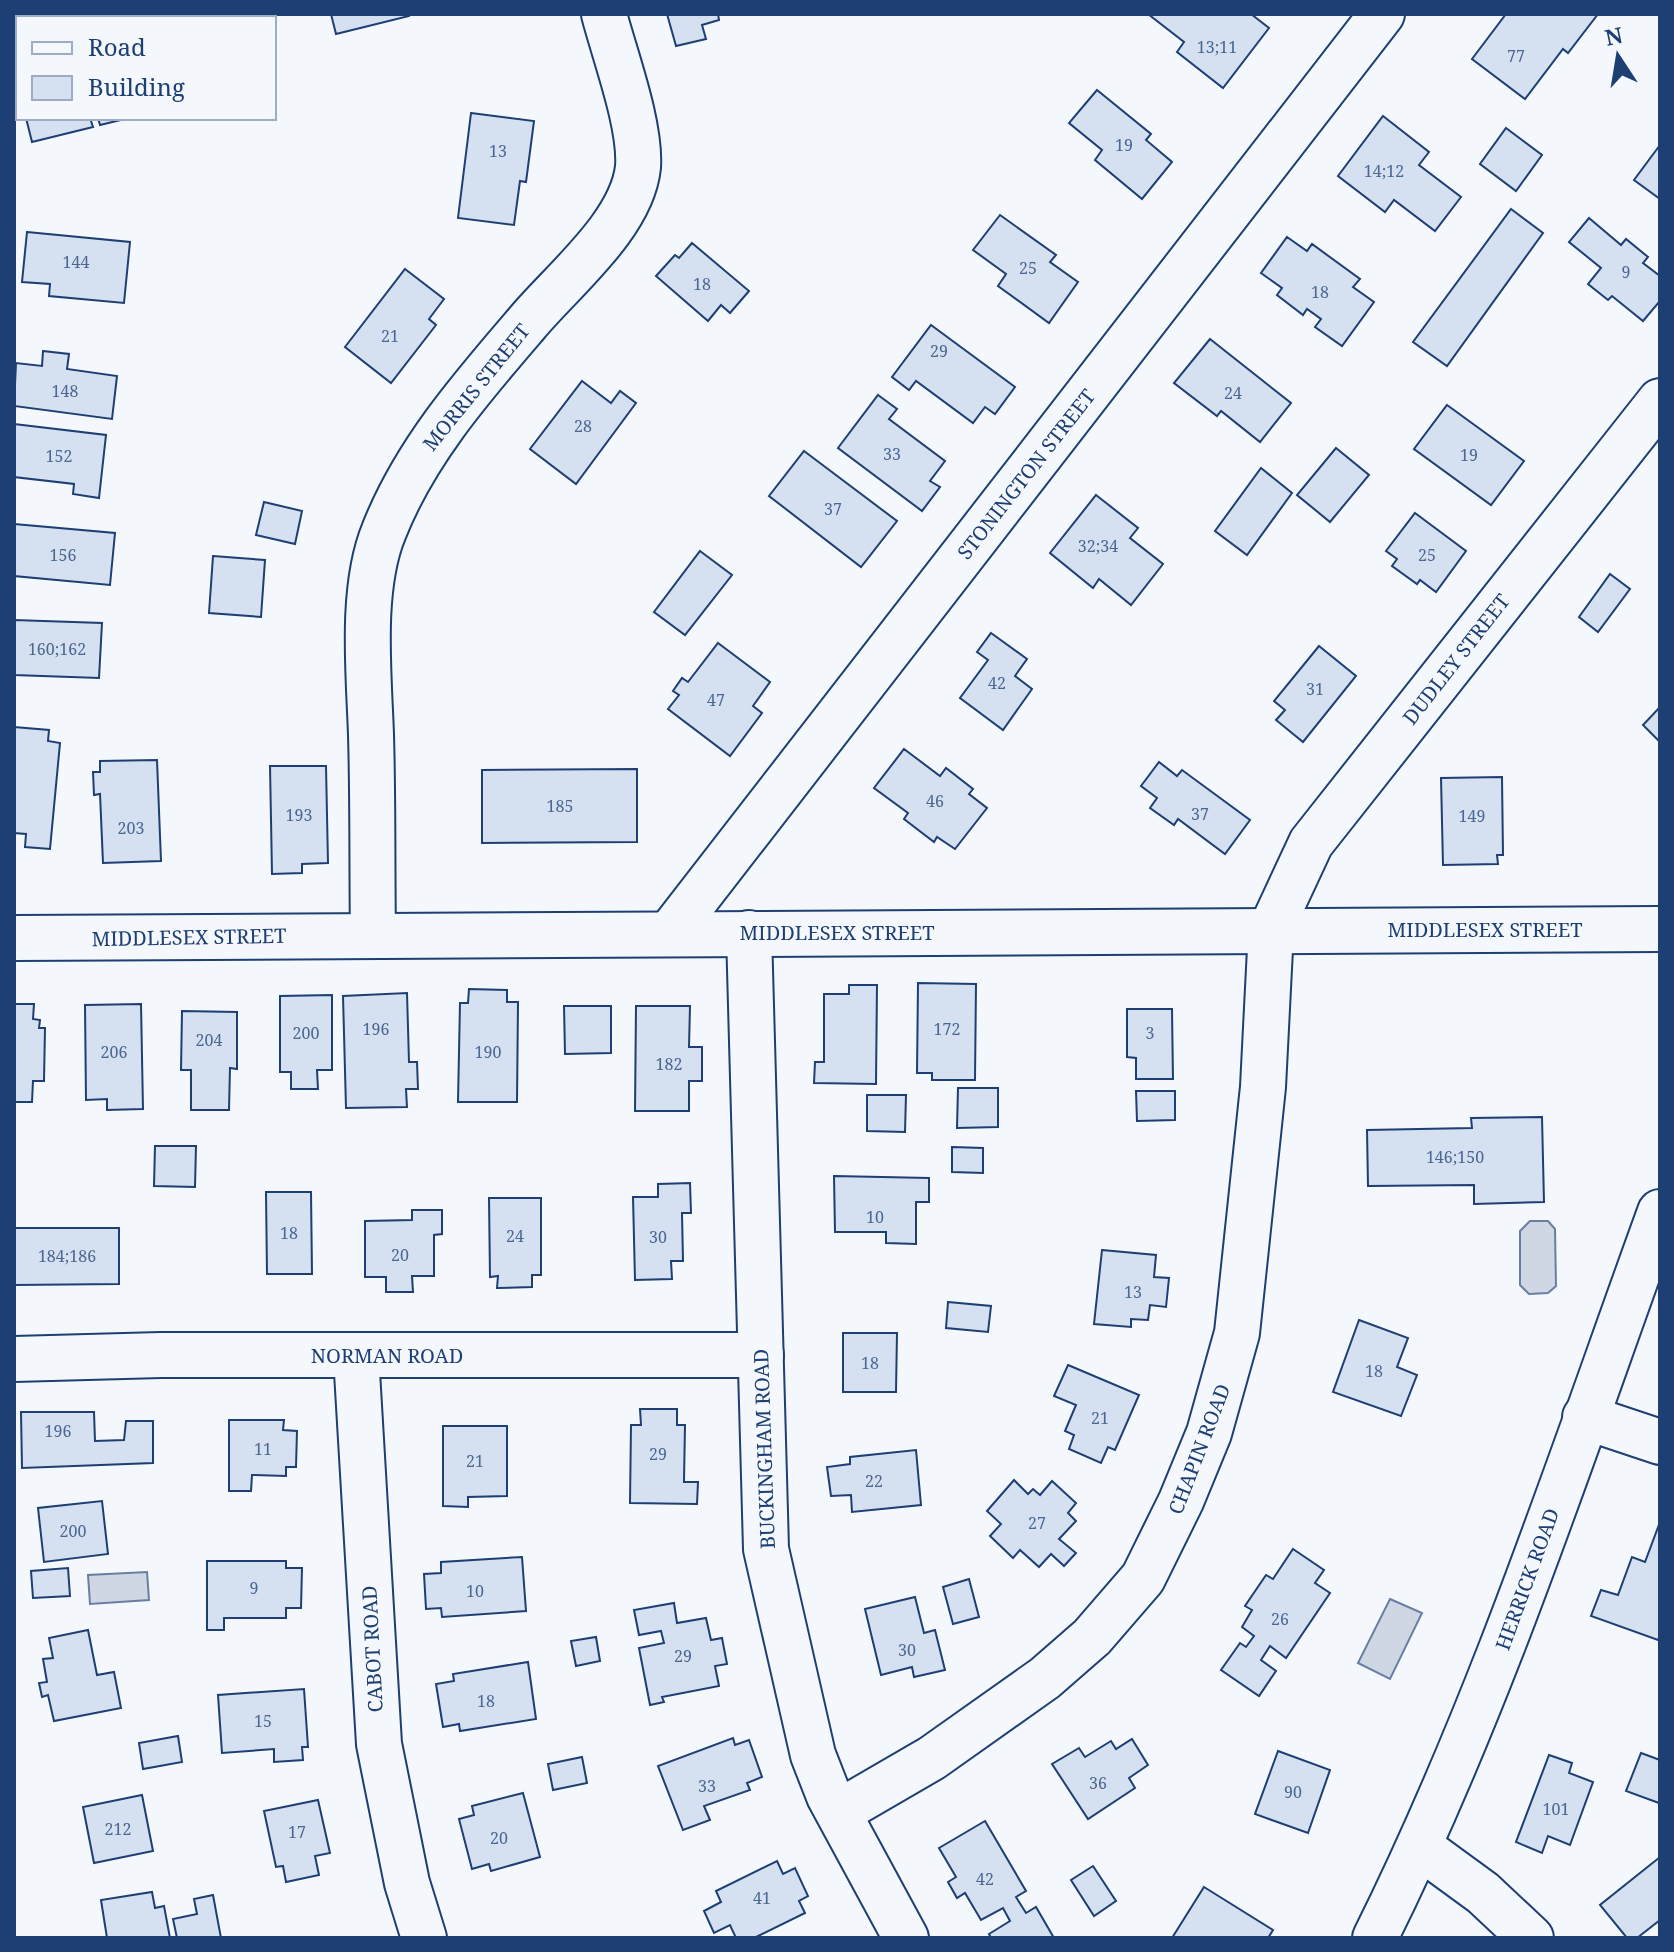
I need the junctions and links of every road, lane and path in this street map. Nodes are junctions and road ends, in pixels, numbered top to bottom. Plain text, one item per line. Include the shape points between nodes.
1 (604, 14) edge
2 (1382, 14) edge
3 (1660, 401) edge
4 (1271, 929) junction
5 (1660, 929) edge
6 (670, 933) junction
7 (749, 933) junction
8 (373, 935) junction
9 (14, 938) edge
10 (1660, 1212) edge
11 (356, 1355) junction
12 (761, 1355) junction
13 (14, 1359) edge
14 (1585, 1417) junction
15 (1660, 1442) edge
16 (839, 1812) junction
17 (1420, 1847) junction
18 (424, 1938) edge
19 (906, 1938) edge
20 (1375, 1938) edge
21 (1531, 1938) edge

1 - 8 street, MORRIS STREET via 632,125 638,166 631,198 597,246 529,320 421,455 383,533 371,587 368,678
2 - 6 street, STONINGTON STREET
3 - 4 street, DUDLEY STREET via 1311,843
4 - 5 street, MIDDLESEX STREET
4 - 7 street, MIDDLESEX STREET
4 - 16 street, CHAPIN ROAD via 1263,1087 1237,1333 1224,1388 1181,1501 1143,1578 1092,1637 1045,1678 932,1758
6 - 7 street, MIDDLESEX STREET
6 - 8 street, MIDDLESEX STREET
7 - 12 street, BUCKINGHAM ROAD
8 - 9 street, MIDDLESEX STREET
10 - 14 street, HERRICK ROAD
11 - 12 street, NORMAN ROAD
11 - 13 street, NORMAN ROAD
11 - 18 street, CABOT ROAD via 379,1744 407,1883
12 - 16 street, BUCKINGHAM ROAD via 766,1549 813,1755
14 - 15 street
14 - 17 street, HERRICK ROAD via 1484,1697
16 - 19 street, BUCKINGHAM ROAD
17 - 20 street, HERRICK ROAD
17 - 21 street via 1483,1893

